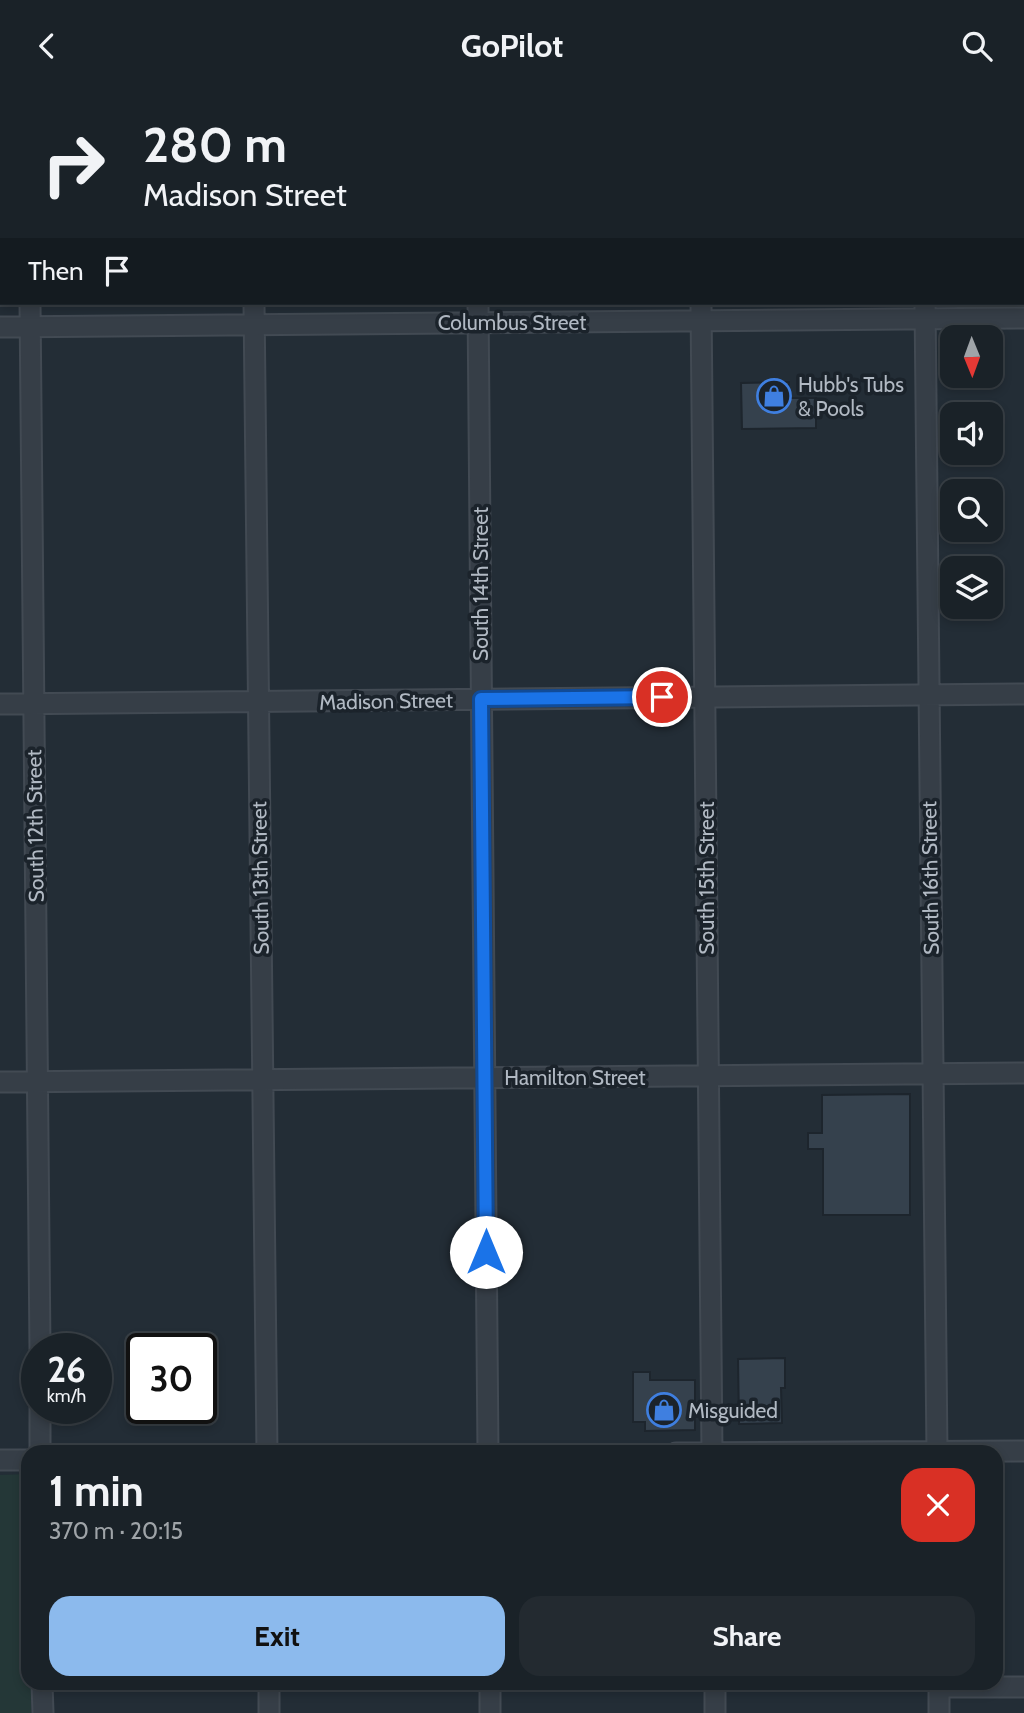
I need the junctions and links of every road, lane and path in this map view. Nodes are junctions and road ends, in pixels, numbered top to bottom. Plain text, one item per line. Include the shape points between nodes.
1 (30, 305) edge
2 (254, 305) edge
3 (925, 311) edge
4 (478, 312) edge
5 (701, 312) edge
6 (1024, 318) edge
7 (254, 324) junction
8 (0, 327) edge
9 (30, 327) junction
10 (928, 694) junction
11 (1024, 694) edge
12 (706, 697) junction
13 (481, 699) junction
14 (257, 702) junction
15 (33, 703) junction
16 (0, 704) edge
17 (1024, 1073) edge
18 (933, 1074) junction
19 (707, 1076) junction
20 (485, 1078) junction
21 (263, 1080) junction
22 (39, 1081) junction
23 (0, 1082) edge
24 (40, 1333) edge
25 (40, 1424) edge
26 (40, 1445) edge
27 (267, 1445) edge
28 (488, 1445) edge
29 (712, 1445) edge
30 (937, 1445) edge
31 (1003, 1451) edge
32 (1024, 1451) edge
33 (0, 1460) edge
34 (21, 1460) edge
35 (1003, 1687) edge
36 (1024, 1687) edge
37 (42, 1690) edge
38 (269, 1690) edge
39 (490, 1690) edge
40 (715, 1690) edge
41 (939, 1690) edge
42 (43, 1713) edge
43 (269, 1713) edge
44 (490, 1713) edge
45 (715, 1713) edge
46 (939, 1713) edge

1 - 9 street, South 12th Street
2 - 7 street, South 13th Street
3 - 5 street, Columbus Street
3 - 6 street, Columbus Street
3 - 10 street, South 16th Street
4 - 5 street, Columbus Street
4 - 7 street, Columbus Street
4 - 13 street, South 14th Street
5 - 12 street, South 15th Street
7 - 9 street, Columbus Street
7 - 14 street, South 13th Street
8 - 9 street, Columbus Street
9 - 15 street, South 12th Street
10 - 11 street, Madison Street
10 - 12 street, Madison Street
10 - 18 street, South 16th Street
12 - 13 street, Madison Street
12 - 19 street, South 15th Street
13 - 14 street, Madison Street
13 - 20 street, South 14th Street
14 - 15 street, Madison Street
14 - 21 street, South 13th Street
15 - 16 street, Madison Street
15 - 22 street, South 12th Street
17 - 18 street, Hamilton Street
18 - 19 street, Hamilton Street
18 - 30 street, South 16th Street
19 - 20 street, Hamilton Street
19 - 29 street, South 15th Street
20 - 21 street, Hamilton Street
20 - 28 street, South 14th Street
21 - 22 street, Hamilton Street
21 - 27 street, South 13th Street
22 - 23 street, Hamilton Street
22 - 24 street, South 12th Street
25 - 26 street
31 - 32 street
33 - 34 street
35 - 36 street
37 - 42 street
38 - 43 street
39 - 44 street
40 - 45 street
41 - 46 street

